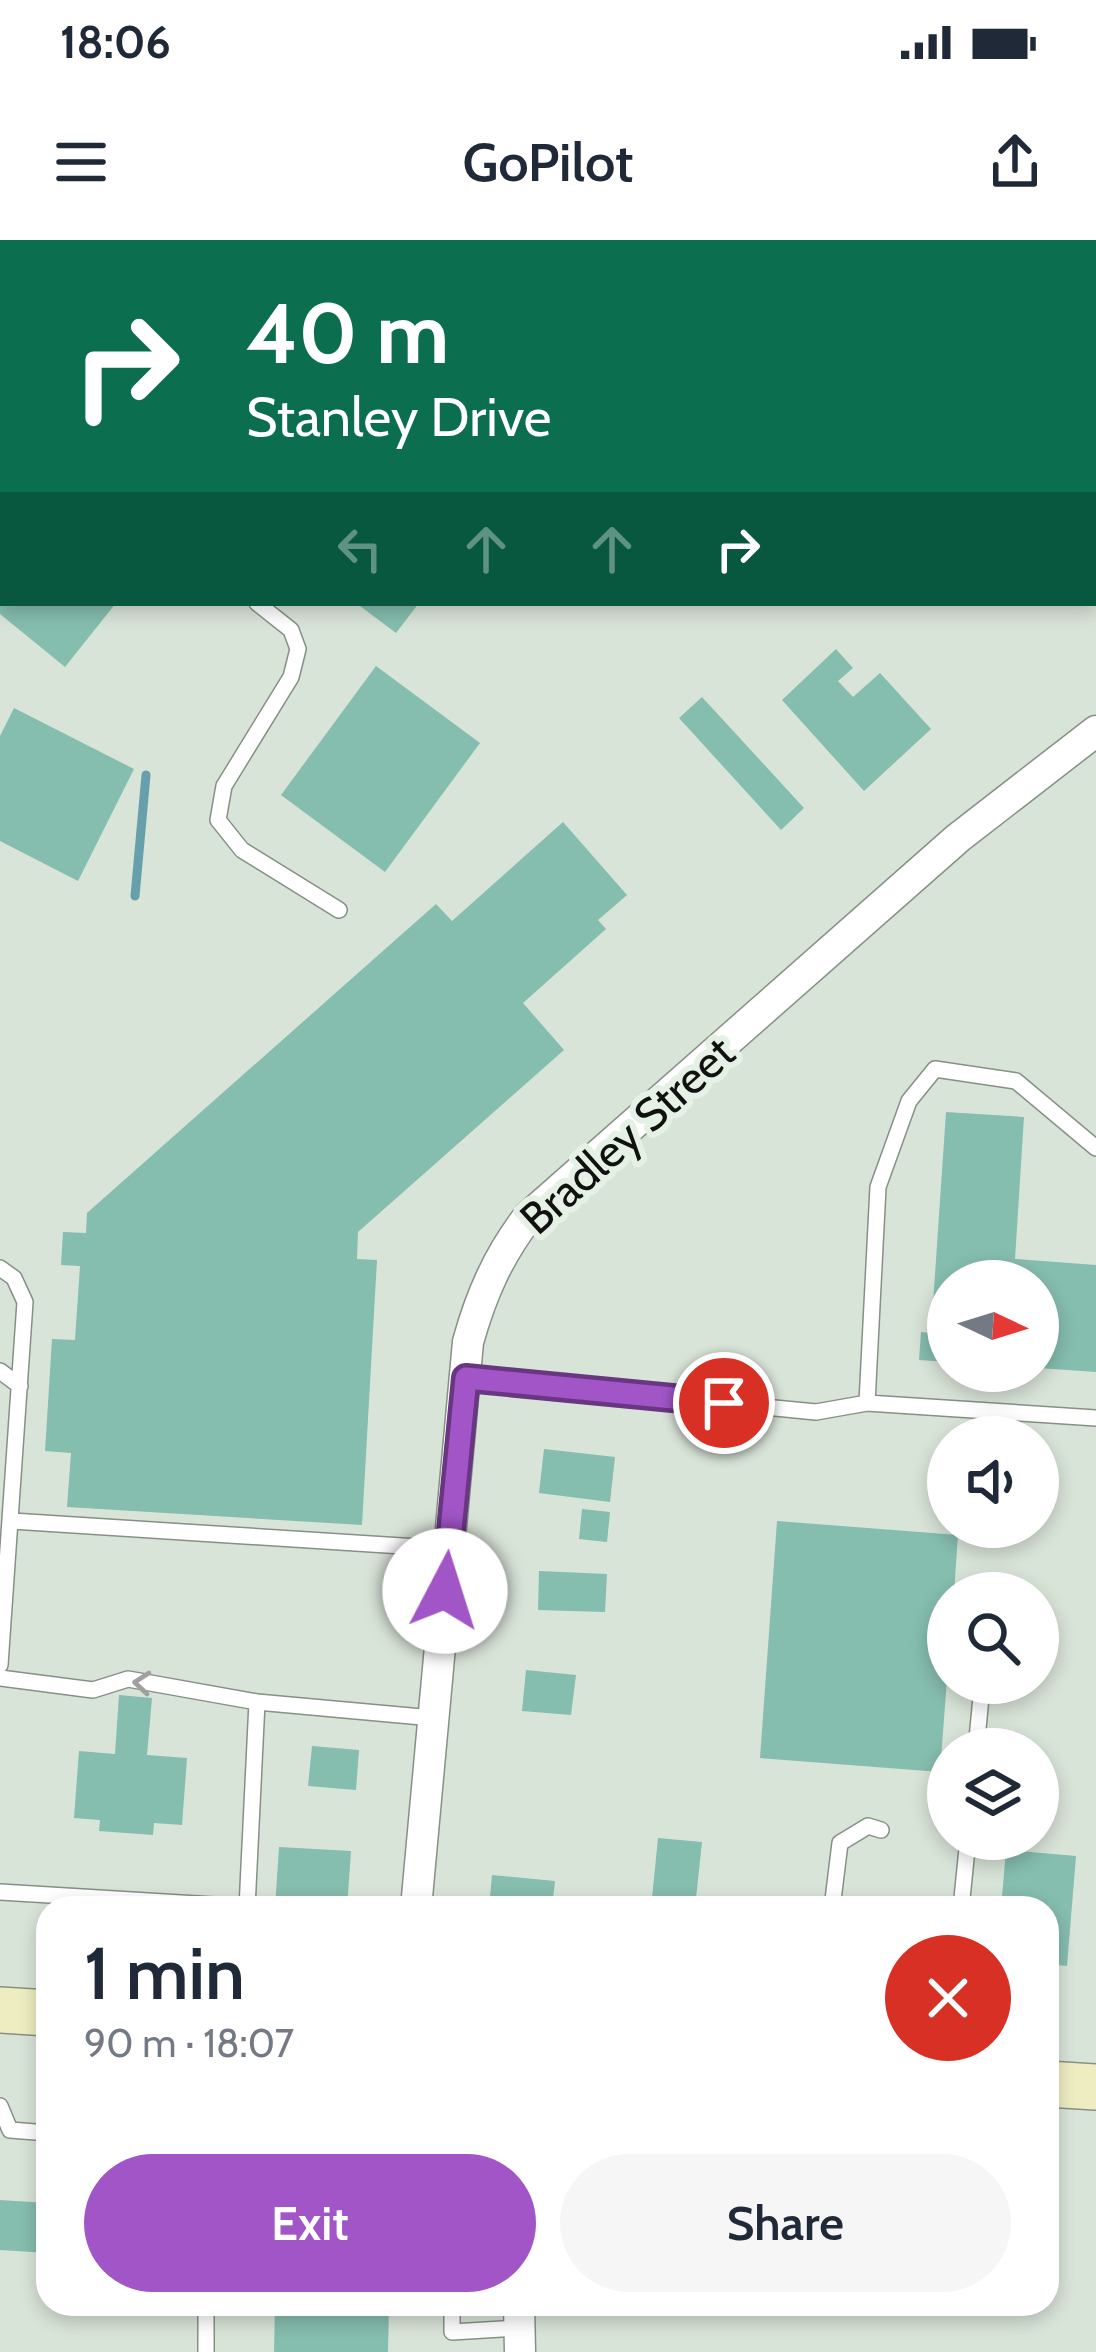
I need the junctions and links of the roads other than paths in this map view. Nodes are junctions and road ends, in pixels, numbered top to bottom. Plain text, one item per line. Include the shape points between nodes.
1 (261, 606) edge
2 (1096, 731) edge
3 (339, 910) dead end
4 (1096, 1148) edge
5 (7, 1273) edge
6 (0, 1371) edge
7 (466, 1378) junction
8 (20, 1386) junction
9 (867, 1403) junction
10 (1096, 1418) edge
11 (7, 1468) edge
12 (12, 1521) junction
13 (449, 1549) junction
14 (3, 1571) edge
15 (0, 1665) edge
16 (0, 1678) edge
17 (257, 1702) junction
18 (433, 1718) junction
19 (881, 1830) dead end
20 (966, 1860) edge
21 (0, 1892) edge
22 (66, 1896) edge
23 (248, 1896) edge
24 (417, 1896) edge
25 (833, 1896) edge
26 (962, 1896) edge
27 (36, 2014) edge
28 (2, 2015) edge
29 (1059, 2085) edge
30 (1096, 2087) edge
31 (0, 2106) edge
32 (36, 2131) edge
33 (206, 2316) edge
34 (452, 2316) edge
35 (520, 2328) edge
36 (206, 2352) edge

1 - 3 lane via 291,630 298,650 291,677 224,786 218,820 242,850
2 - 7 street, Bradley Street via 958,838 528,1217 480,1299
4 - 9 lane via 1016,1081 935,1069 909,1100 878,1187
5 - 8 lane via 26,1301
6 - 8 lane
7 - 9 lane via 816,1412
7 - 13 street, Bradley Street
8 - 11 lane
9 - 10 lane
11 - 12 lane
12 - 13 lane
12 - 14 lane
13 - 18 street, Bradley Street
14 - 15 lane
17 -> 16 lane via 128,1679 93,1690
17 - 18 lane
17 - 23 lane
18 - 24 street, Bradley Street
19 - 25 lane via 868,1826 840,1843
20 - 26 lane
21 - 22 lane
27 - 28 main road
29 - 30 main road
31 - 32 lane via 10,2130
33 - 36 lane
34 - 35 lane via 452,2332

